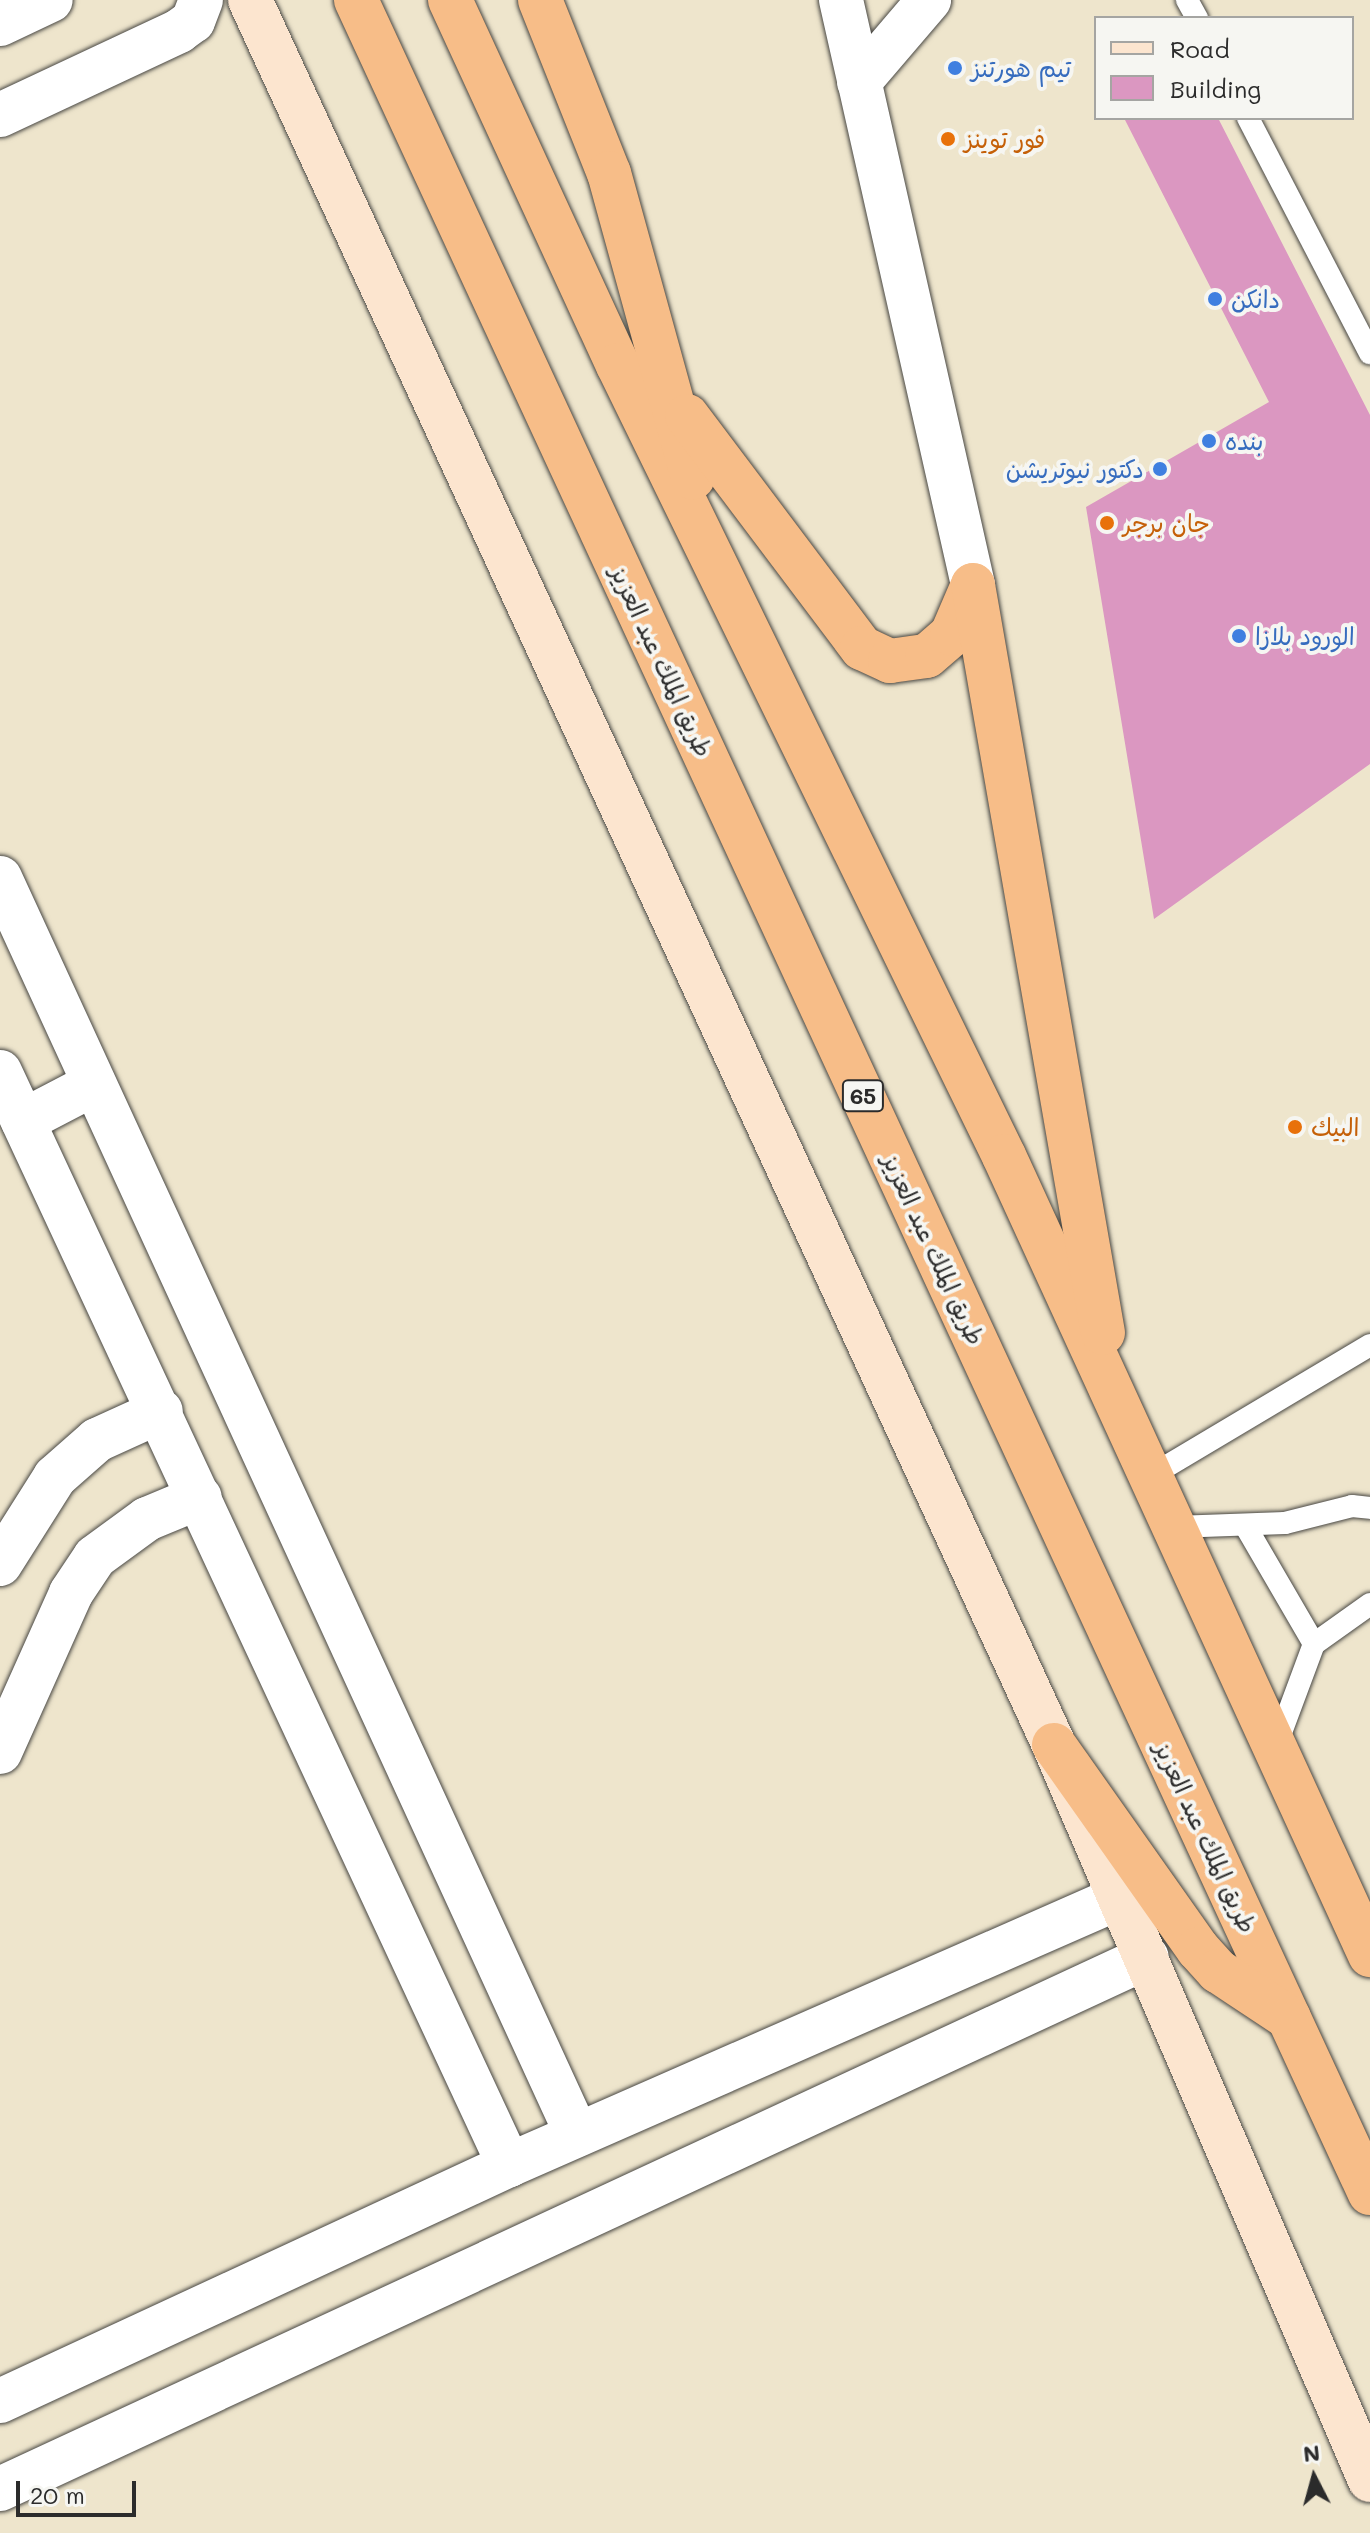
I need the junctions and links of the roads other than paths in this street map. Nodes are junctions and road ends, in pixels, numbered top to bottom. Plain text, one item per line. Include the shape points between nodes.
1 (51, 0) edge
2 (201, 0) edge
3 (250, 0) edge
4 (356, 0) edge
5 (450, 0) edge
6 (540, 0) edge
7 (841, 0) edge
8 (929, 0) edge
9 (0, 24) edge
10 (859, 82) junction
11 (0, 115) edge
12 (1249, 120) edge
13 (1370, 353) edge
14 (673, 398) junction
15 (714, 562) junction
16 (973, 585) junction
17 (0, 878) edge
18 (0, 1072) edge
19 (94, 1084) junction
20 (23, 1121) junction
21 (1370, 1345) edge
22 (1113, 1390) junction
23 (161, 1411) junction
24 (1152, 1475) junction
25 (200, 1497) junction
26 (1370, 1508) edge
27 (1175, 1527) junction
28 (1246, 1527) junction
29 (0, 1564) edge
30 (1370, 1604) edge
31 (1314, 1644) junction
32 (1054, 1745) junction
33 (1276, 1748) junction
34 (0, 1752) edge
35 (1118, 1898) junction
36 (1370, 1955) edge
37 (1147, 1957) junction
38 (1289, 2018) junction
39 (577, 2135) junction
40 (509, 2165) junction
41 (1370, 2193) edge
42 (0, 2401) edge
43 (1370, 2480) edge
44 (0, 2489) edge

1 - 9 street
2 - 11 street via 193,21 179,31
3 - 32 street
4 - 38 highway, طريق الملك عبد العزيز / 65
5 - 15 highway
6 - 14 highway via 609,173
7 - 10 street
8 - 10 street
10 - 16 street
12 - 13 lane
14 - 15 highway
14 - 16 highway via 832,615 862,648 890,661 927,656 952,634
15 - 22 highway
16 - 22 highway
17 - 19 street
18 - 20 street
19 - 20 street
19 - 39 street
20 - 23 street
21 - 24 lane
22 - 24 highway
23 - 25 street
23 - 29 street via 97,1440 55,1477
24 - 27 highway
25 - 34 street via 147,1519 95,1557 71,1593
25 - 40 street
26 - 28 lane
27 - 28 lane
27 - 33 highway
28 - 31 lane
30 - 31 lane
31 - 33 lane
32 - 35 street
32 - 38 highway via 1198,1949 1218,1971
33 - 36 highway
35 - 37 street
35 - 39 street
37 - 43 street
37 - 44 street
38 - 41 highway, طريق الملك عبد العزيز / 65
39 - 40 street
40 - 42 street

